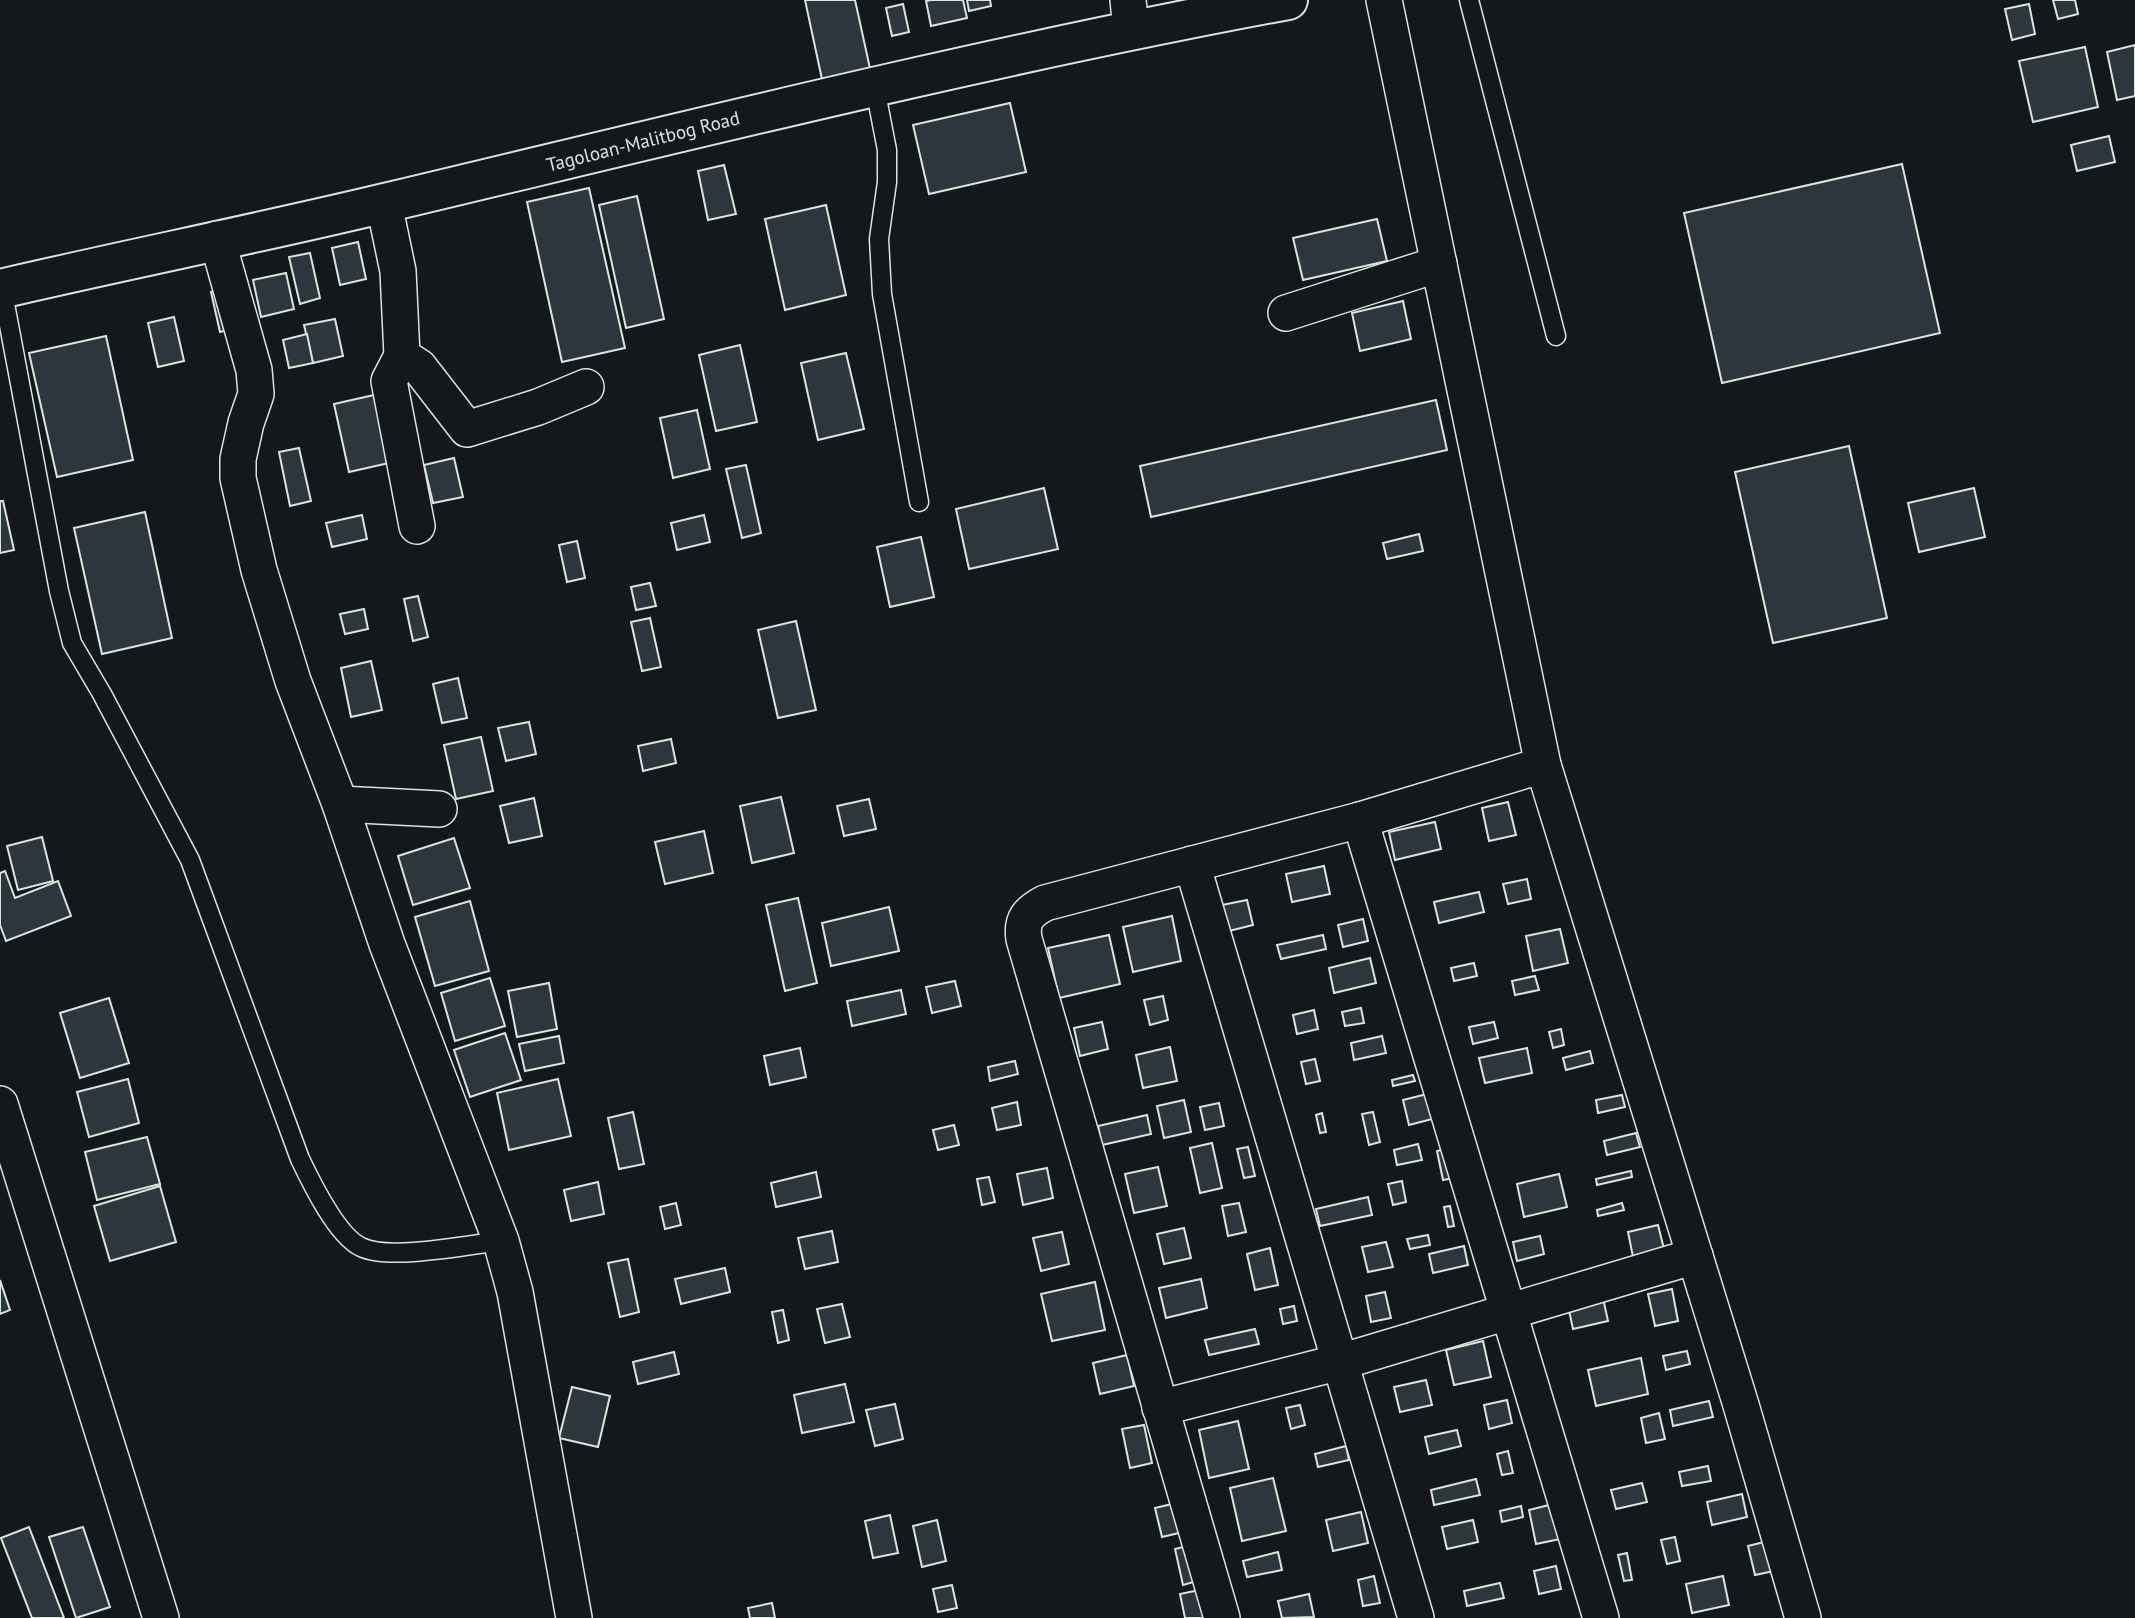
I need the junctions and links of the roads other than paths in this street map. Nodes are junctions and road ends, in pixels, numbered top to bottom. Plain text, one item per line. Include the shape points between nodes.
1 (1288, 0) edge
2 (1384, 0) edge
3 (1469, 0) edge
4 (1129, 14) edge
5 (875, 88) junction
6 (384, 204) junction
7 (217, 239) junction
8 (1439, 264) junction
9 (1, 288) edge
10 (1286, 313) dead end
11 (1556, 336) dead end
12 (402, 356) junction
13 (586, 387) dead end
14 (919, 502) dead end
15 (417, 526) dead end
16 (1543, 765) junction
17 (340, 804) junction
18 (439, 810) dead end
19 (1360, 820) junction
20 (1192, 864) junction
21 (0, 1104) edge
22 (501, 1241) junction
23 (1695, 1256) junction
24 (1508, 1312) junction
25 (1340, 1362) junction
26 (1160, 1408) junction
27 (161, 1618) edge
28 (574, 1618) edge
29 (1222, 1618) edge
30 (1416, 1618) edge
31 (1601, 1618) edge
32 (1803, 1618) edge

1 - 4 main road, Tagoloan-Malitbog Road
2 - 8 street
3 - 11 lane
4 - 5 main road, Tagoloan-Malitbog Road
5 - 6 main road, Tagoloan-Malitbog Road
5 - 14 lane via 887,150 879,239 882,294
6 - 7 main road, Tagoloan-Malitbog Road
6 - 12 street via 398,271
7 - 9 main road, Tagoloan-Malitbog Road
7 - 17 street via 255,382 238,478 259,570 293,681
8 - 10 street
8 - 16 street
9 - 22 lane via 72,643 190,860 300,1159 318,1196 361,1247 390,1253
12 - 13 street via 419,367 467,429
12 - 15 street via 389,381
16 - 19 street
16 - 23 street
17 - 18 street
17 - 22 street via 387,944
19 - 20 street
19 - 24 street
20 - 25 street
20 - 26 street via 1045,903 1026,916 1022,925
21 - 27 street
22 - 28 street via 516,1292
23 - 24 street
23 - 32 street
24 - 25 street
24 - 31 street
25 - 26 street
25 - 30 street
26 - 29 street

